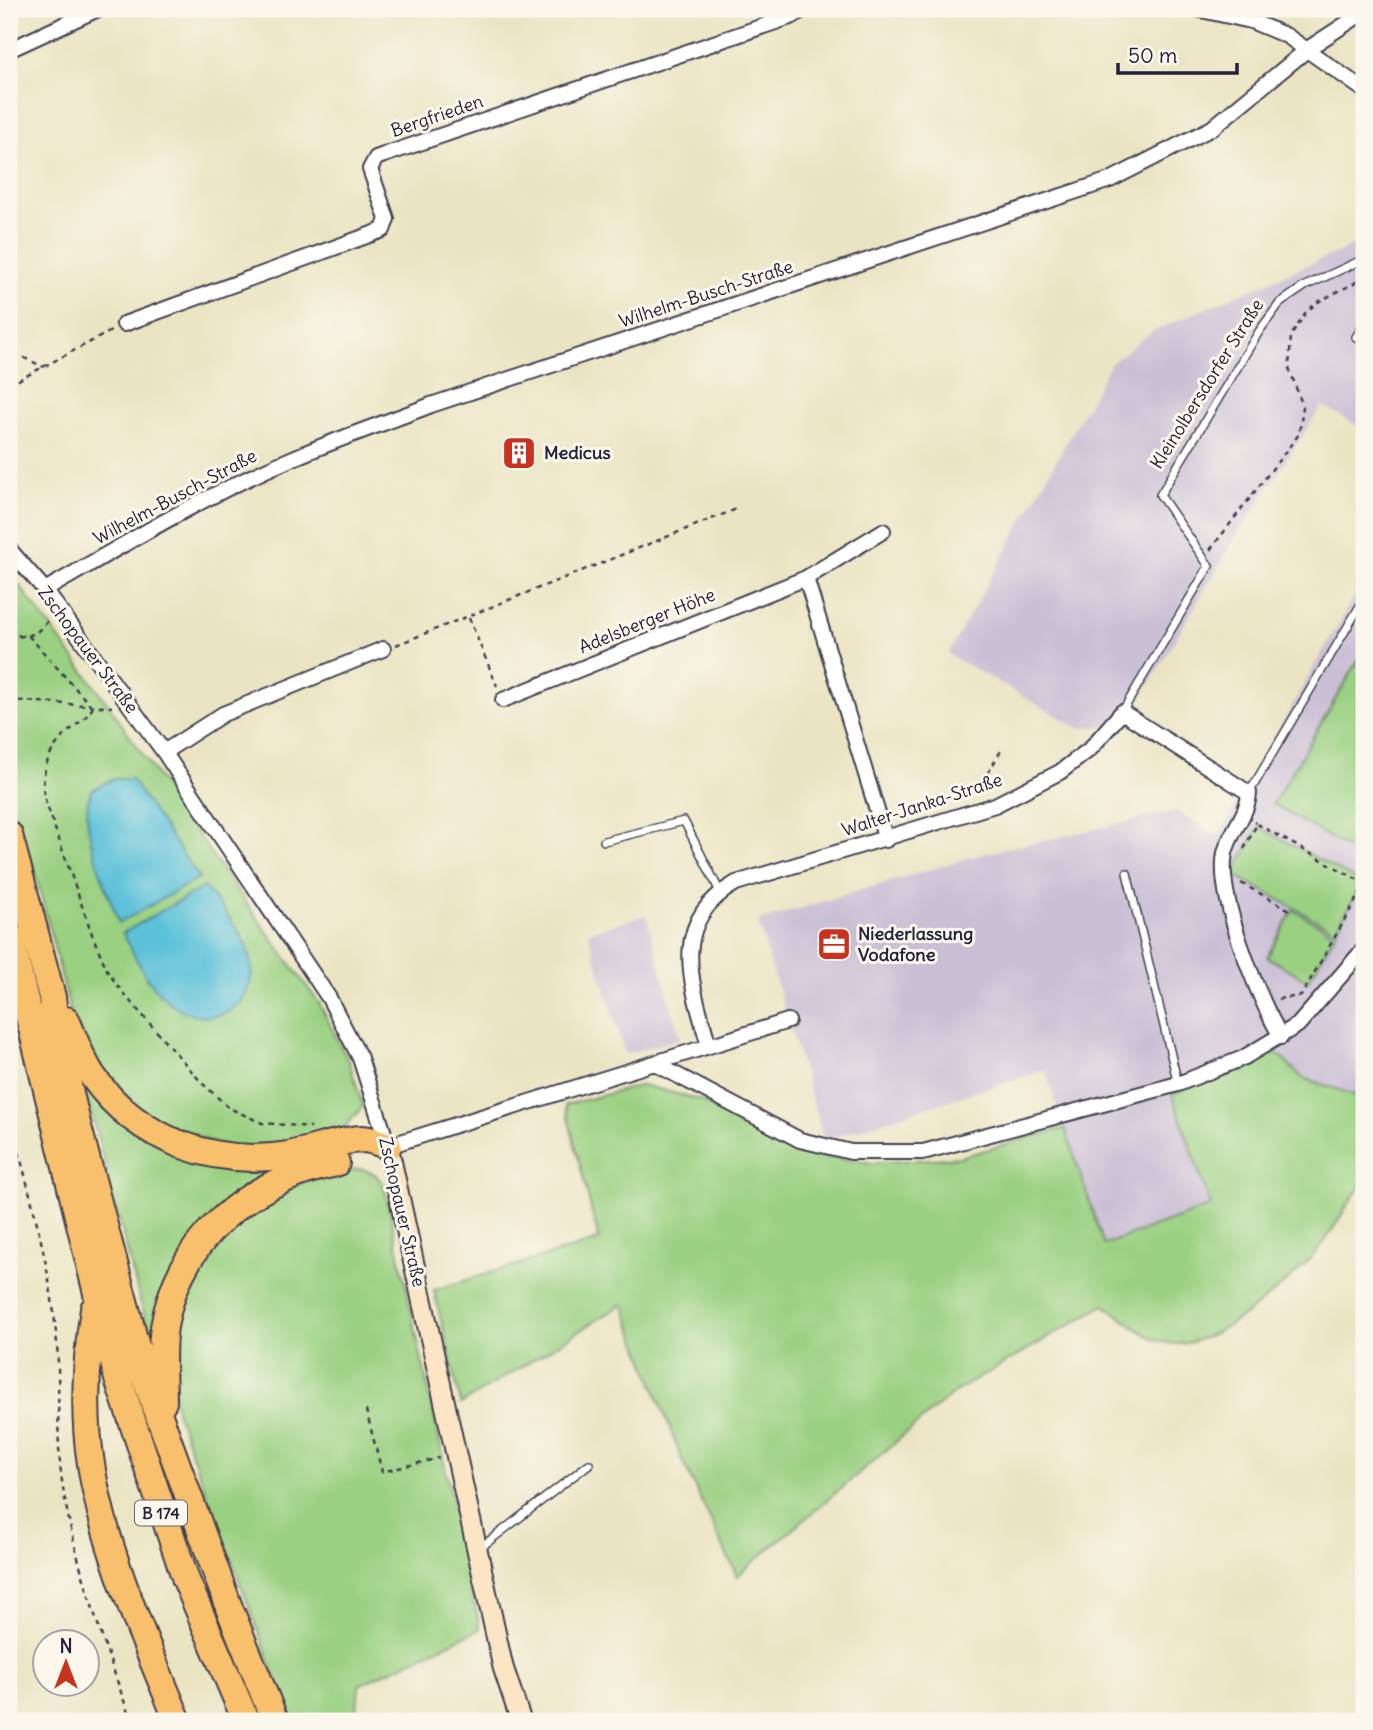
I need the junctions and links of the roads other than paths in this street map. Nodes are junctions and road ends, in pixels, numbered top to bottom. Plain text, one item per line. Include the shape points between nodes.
1 (98, 9) edge
2 (804, 9) edge
3 (1197, 9) edge
4 (1364, 12) edge
5 (1309, 48) junction
6 (9, 50) edge
7 (1364, 90) edge
8 (1364, 259) edge
9 (124, 324) road end
10 (1364, 325) edge
11 (1356, 337) dead end
12 (883, 531) dead end
13 (9, 549) edge
14 (806, 578) junction
15 (45, 590) junction
16 (1364, 599) edge
17 (383, 649) road end
18 (503, 700) road end
19 (1122, 712) junction
20 (164, 752) junction
21 (1249, 793) junction
22 (9, 835) edge
23 (886, 840) junction
24 (604, 841) dead end
25 (1127, 873) dead end
26 (720, 892) junction
27 (9, 935) edge
28 (1364, 949) edge
29 (52, 997) junction
30 (788, 1021) dead end
31 (1281, 1037) junction
32 (709, 1046) junction
33 (654, 1063) junction
34 (1178, 1084) junction
35 (388, 1146) junction
36 (96, 1297) junction
37 (163, 1422) junction
38 (589, 1464) dead end
39 (477, 1550) junction
40 (517, 1720) edge
41 (178, 1721) edge
42 (246, 1721) edge
43 (275, 1721) edge

1 - 6 street
2 - 9 street, Bergfrieden via 376,158 370,169 387,219 383,230
3 - 5 street via 1251,21
4 - 5 street, Wilhelm-Busch-Straße
5 - 7 street
5 - 15 street, Wilhelm-Busch-Straße via 1212,128 1110,180 431,405 290,459 183,511
8 - 19 lane, Kleinolbersdorfer Straße via 1280,303 1160,495 1209,566
10 - 11 lane
12 - 14 street, Adelsberger Höhe
13 - 15 street, Zschopauer Straße
14 - 18 street, Adelsberger Höhe
14 - 23 street
15 - 20 street, Zschopauer Straße
16 - 21 lane
17 - 20 street via 223,714
19 - 21 street
19 - 23 street, Walter-Janka-Straße via 1090,749 1060,772 995,805
20 - 35 street, Zschopauer Straße via 349,1033
21 - 31 street via 1229,839 1224,868 1247,965
22 - 29 highway, B 174
23 - 26 street, Walter-Janka-Straße via 736,883
24 - 26 lane via 684,821
25 - 34 lane
26 - 32 street, Walter-Janka-Straße via 699,918 689,955
27 - 36 highway, B 174
28 - 31 street via 1310,1013
29 - 35 highway via 105,1092 162,1137 204,1153 242,1158 287,1156 363,1139
29 - 37 highway, B 174 via 57,1039 98,1206 142,1369
30 - 32 street
31 - 34 street
32 - 33 street
33 - 34 street via 800,1140 879,1154 946,1148
33 - 35 street
35 - 37 highway via 274,1182 240,1202 208,1233 182,1272 167,1313
35 - 39 street, Zschopauer Straße
36 - 41 highway via 88,1346 93,1476 125,1583
36 - 42 highway, B 174 via 157,1501 201,1620
37 - 43 highway, B 174
38 - 39 lane
39 - 40 street, Zschopauer Straße

